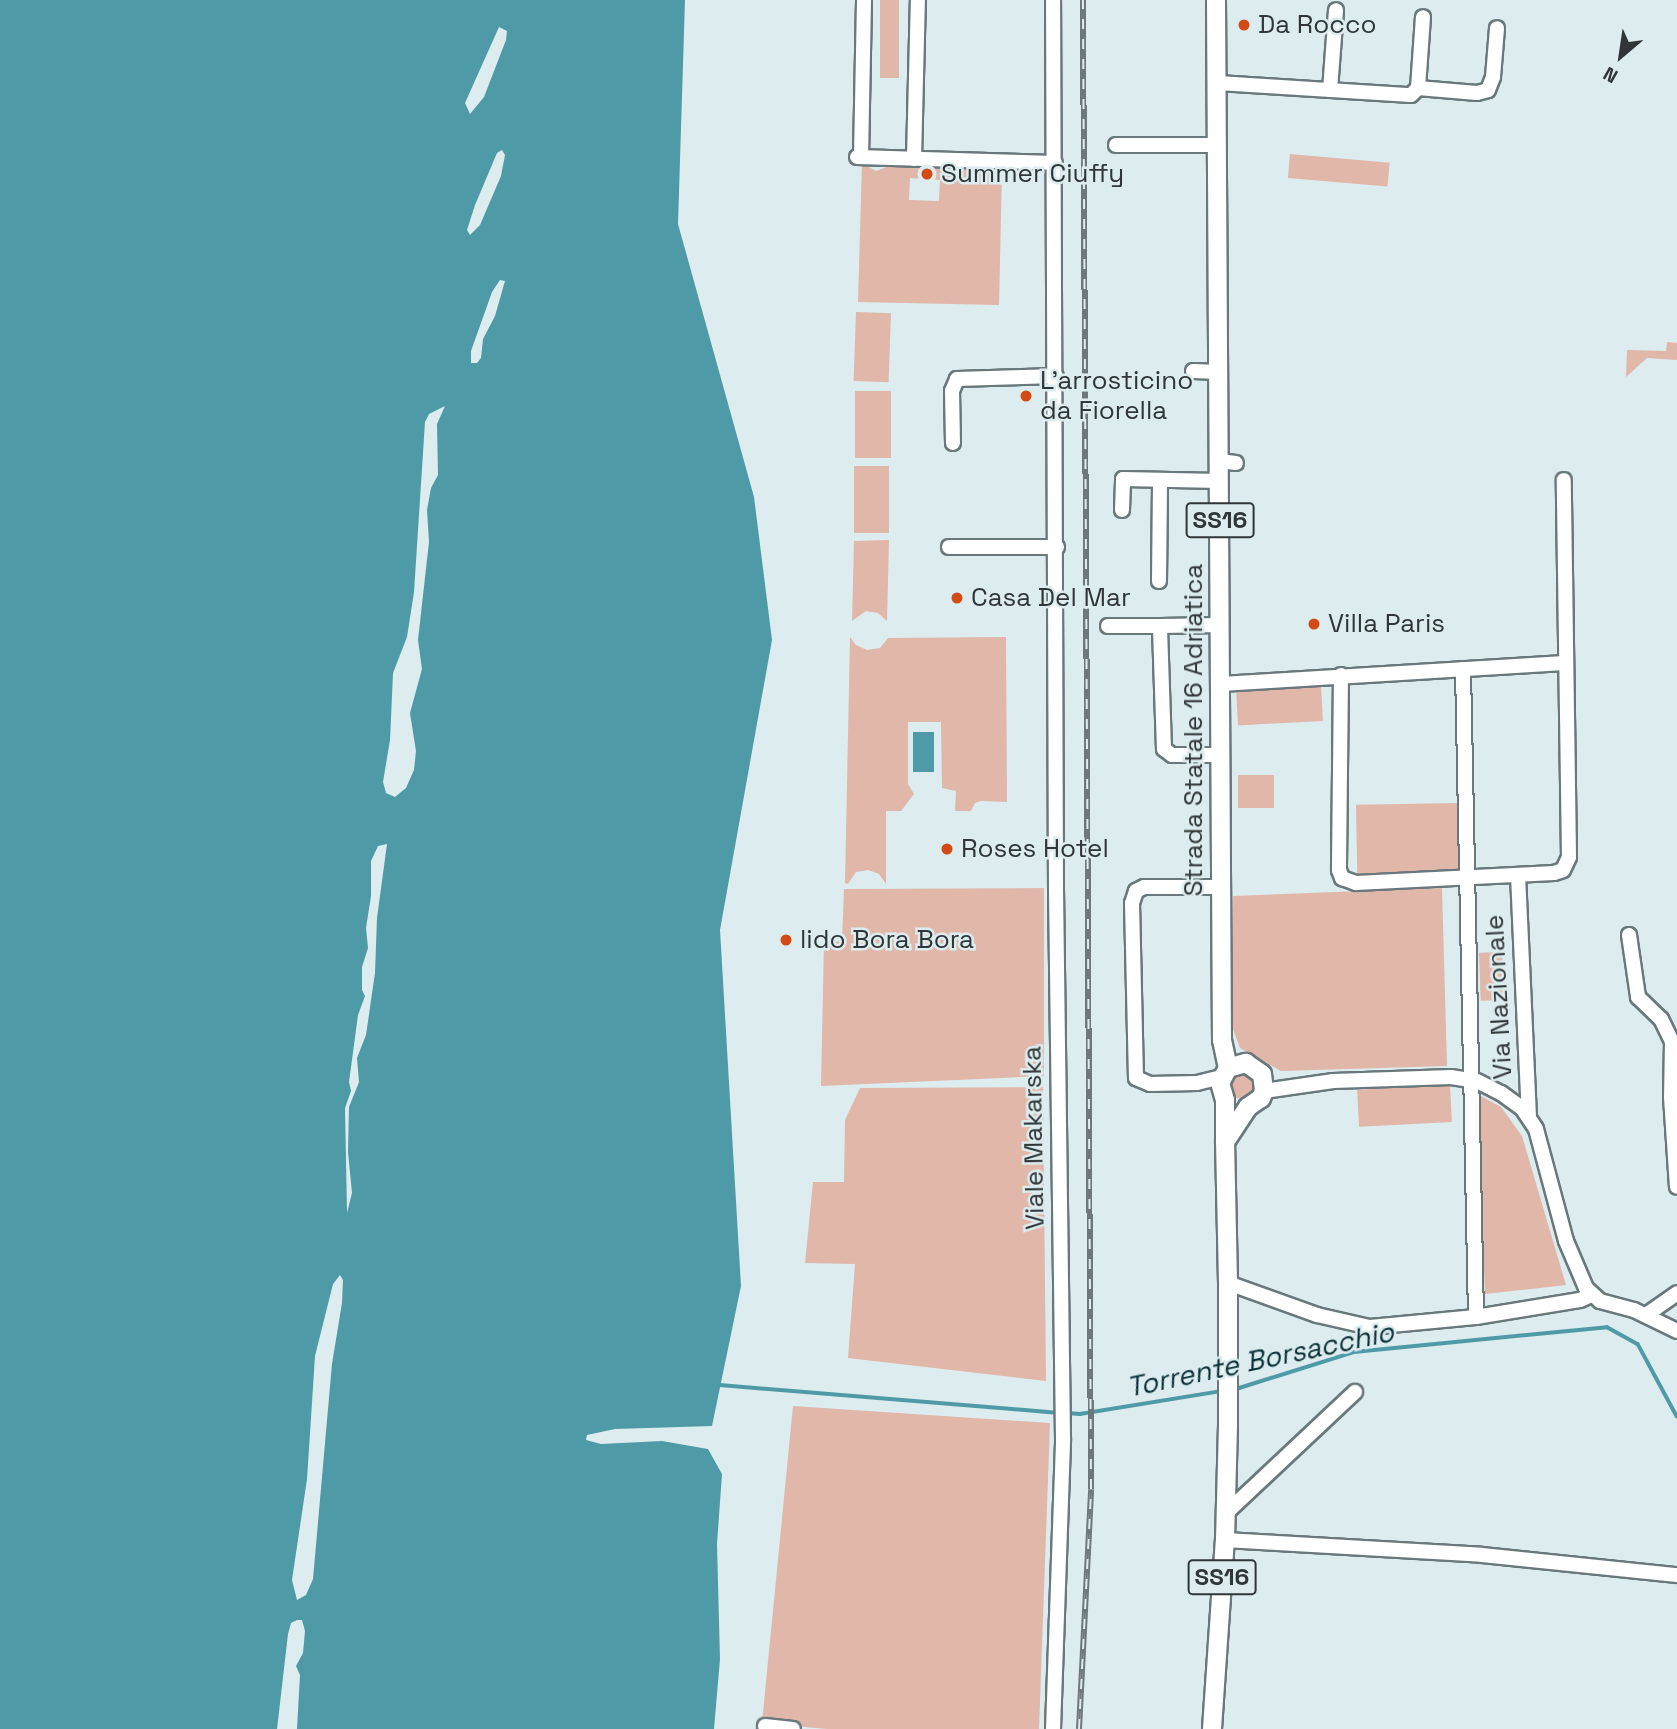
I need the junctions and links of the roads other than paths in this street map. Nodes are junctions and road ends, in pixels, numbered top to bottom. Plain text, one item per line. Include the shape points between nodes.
1 (864, 0) edge
2 (918, 0) edge
3 (1053, 0) edge
4 (1216, 0) edge
5 (1336, 10) dead end
6 (1423, 18) dead end
7 (1497, 28) dead end
8 (1218, 83) junction
9 (1330, 90) junction
10 (1417, 91) junction
11 (1116, 145) dead end
12 (1218, 145) junction
13 (914, 159) junction
14 (1055, 163) junction
15 (1193, 371) dead end
16 (1220, 372) junction
17 (1056, 376) junction
18 (953, 443) dead end
19 (1160, 480) junction
20 (1564, 480) dead end
21 (1220, 481) junction
22 (1122, 510) dead end
23 (949, 547) dead end
24 (1057, 547) junction
25 (1159, 581) dead end
26 (1160, 625) junction
27 (1221, 625) junction
28 (1108, 626) dead end
29 (1565, 663) junction
30 (1463, 669) junction
31 (1341, 676) junction
32 (1220, 684) junction
33 (1221, 755) junction
34 (1518, 875) junction
35 (1465, 877) junction
36 (1221, 887) junction
37 (1629, 935) dead end
38 (1227, 1079) junction
39 (1470, 1079) junction
40 (1263, 1082) junction
41 (1248, 1107) junction
42 (1529, 1116) junction
43 (1225, 1142) junction
44 (1677, 1187) edge
45 (1228, 1283) junction
46 (1677, 1293) edge
47 (1591, 1295) junction
48 (1646, 1315) junction
49 (1476, 1317) junction
50 (1677, 1331) edge
51 (1355, 1392) dead end
52 (1226, 1513) junction
53 (1225, 1540) junction
54 (1677, 1575) edge
55 (765, 1726) dead end
56 (793, 1729) edge
57 (1053, 1729) edge
58 (1212, 1729) edge

1 - 13 street via 859,157
2 - 13 street
3 - 14 street, Viale Makarska
4 - 8 main road, Strada Statale 16 Adriatica / SS16
5 - 9 street
6 - 10 street
7 - 10 street via 1493,80 1488,90
8 - 9 street
8 - 12 main road, Strada Statale 16 Adriatica / SS16
9 - 10 street
11 - 12 street
12 - 16 main road, Strada Statale 16 Adriatica / SS16
13 - 14 street
14 - 17 street, Viale Makarska
15 - 16 street
16 - 21 main road, Strada Statale 16 Adriatica / SS16 via 1227,462
17 - 18 street via 957,379 952,388
17 - 24 street, Viale Makarska
19 - 21 street
19 - 22 street via 1123,479
19 - 25 street
20 - 29 street
21 - 27 main road, Strada Statale 16 Adriatica / SS16
23 - 24 street
24 - 57 street, Viale Makarska via 1055,890 1063,1438
26 - 27 street
26 - 28 street
26 - 33 street via 1164,750 1172,755
27 - 32 main road, Strada Statale 16 Adriatica / SS16
29 - 30 street
29 - 34 street via 1569,860 1557,873
30 - 31 street
30 - 35 street, Via Nazionale
31 - 32 street
31 - 35 street via 1340,876 1353,883
32 - 33 main road, Strada Statale 16 Adriatica / SS16
33 - 36 main road, Strada Statale 16 Adriatica / SS16
34 - 35 street
34 - 42 street, Via Nazionale
35 - 39 street, Via Nazionale
36 - 38 main road, Strada Statale 16 Adriatica / SS16 via 1222,1040
36 - 38 street via 1144,887 1136,891 1132,900 1134,1074 1143,1083
37 - 44 street via 1637,997 1661,1019 1672,1042
38 - 40 main road via 1252,1065
38 - 41 main road via 1236,1107
38 - 43 main road, Strada Statale 16 Adriatica / SS16
39 - 40 street, Via Nazionale
39 - 42 street, Via Nazionale via 1506,1095
39 - 49 street, Via Nazionale
40 - 41 main road via 1261,1098
41 - 43 main road
42 - 47 street, Via Nazionale via 1542,1142 1573,1261
43 - 45 main road, Strada Statale 16 Adriatica / SS16
45 - 49 street via 1309,1313 1361,1326
45 - 52 main road, Strada Statale 16 Adriatica / SS16
46 - 48 street
47 - 48 street
47 - 49 street
48 - 50 street
51 - 52 street
52 - 53 main road, Strada Statale 16 Adriatica / SS16
53 - 54 street via 1489,1556
53 - 58 main road, Strada Statale 16 Adriatica / SS16
55 - 56 street

